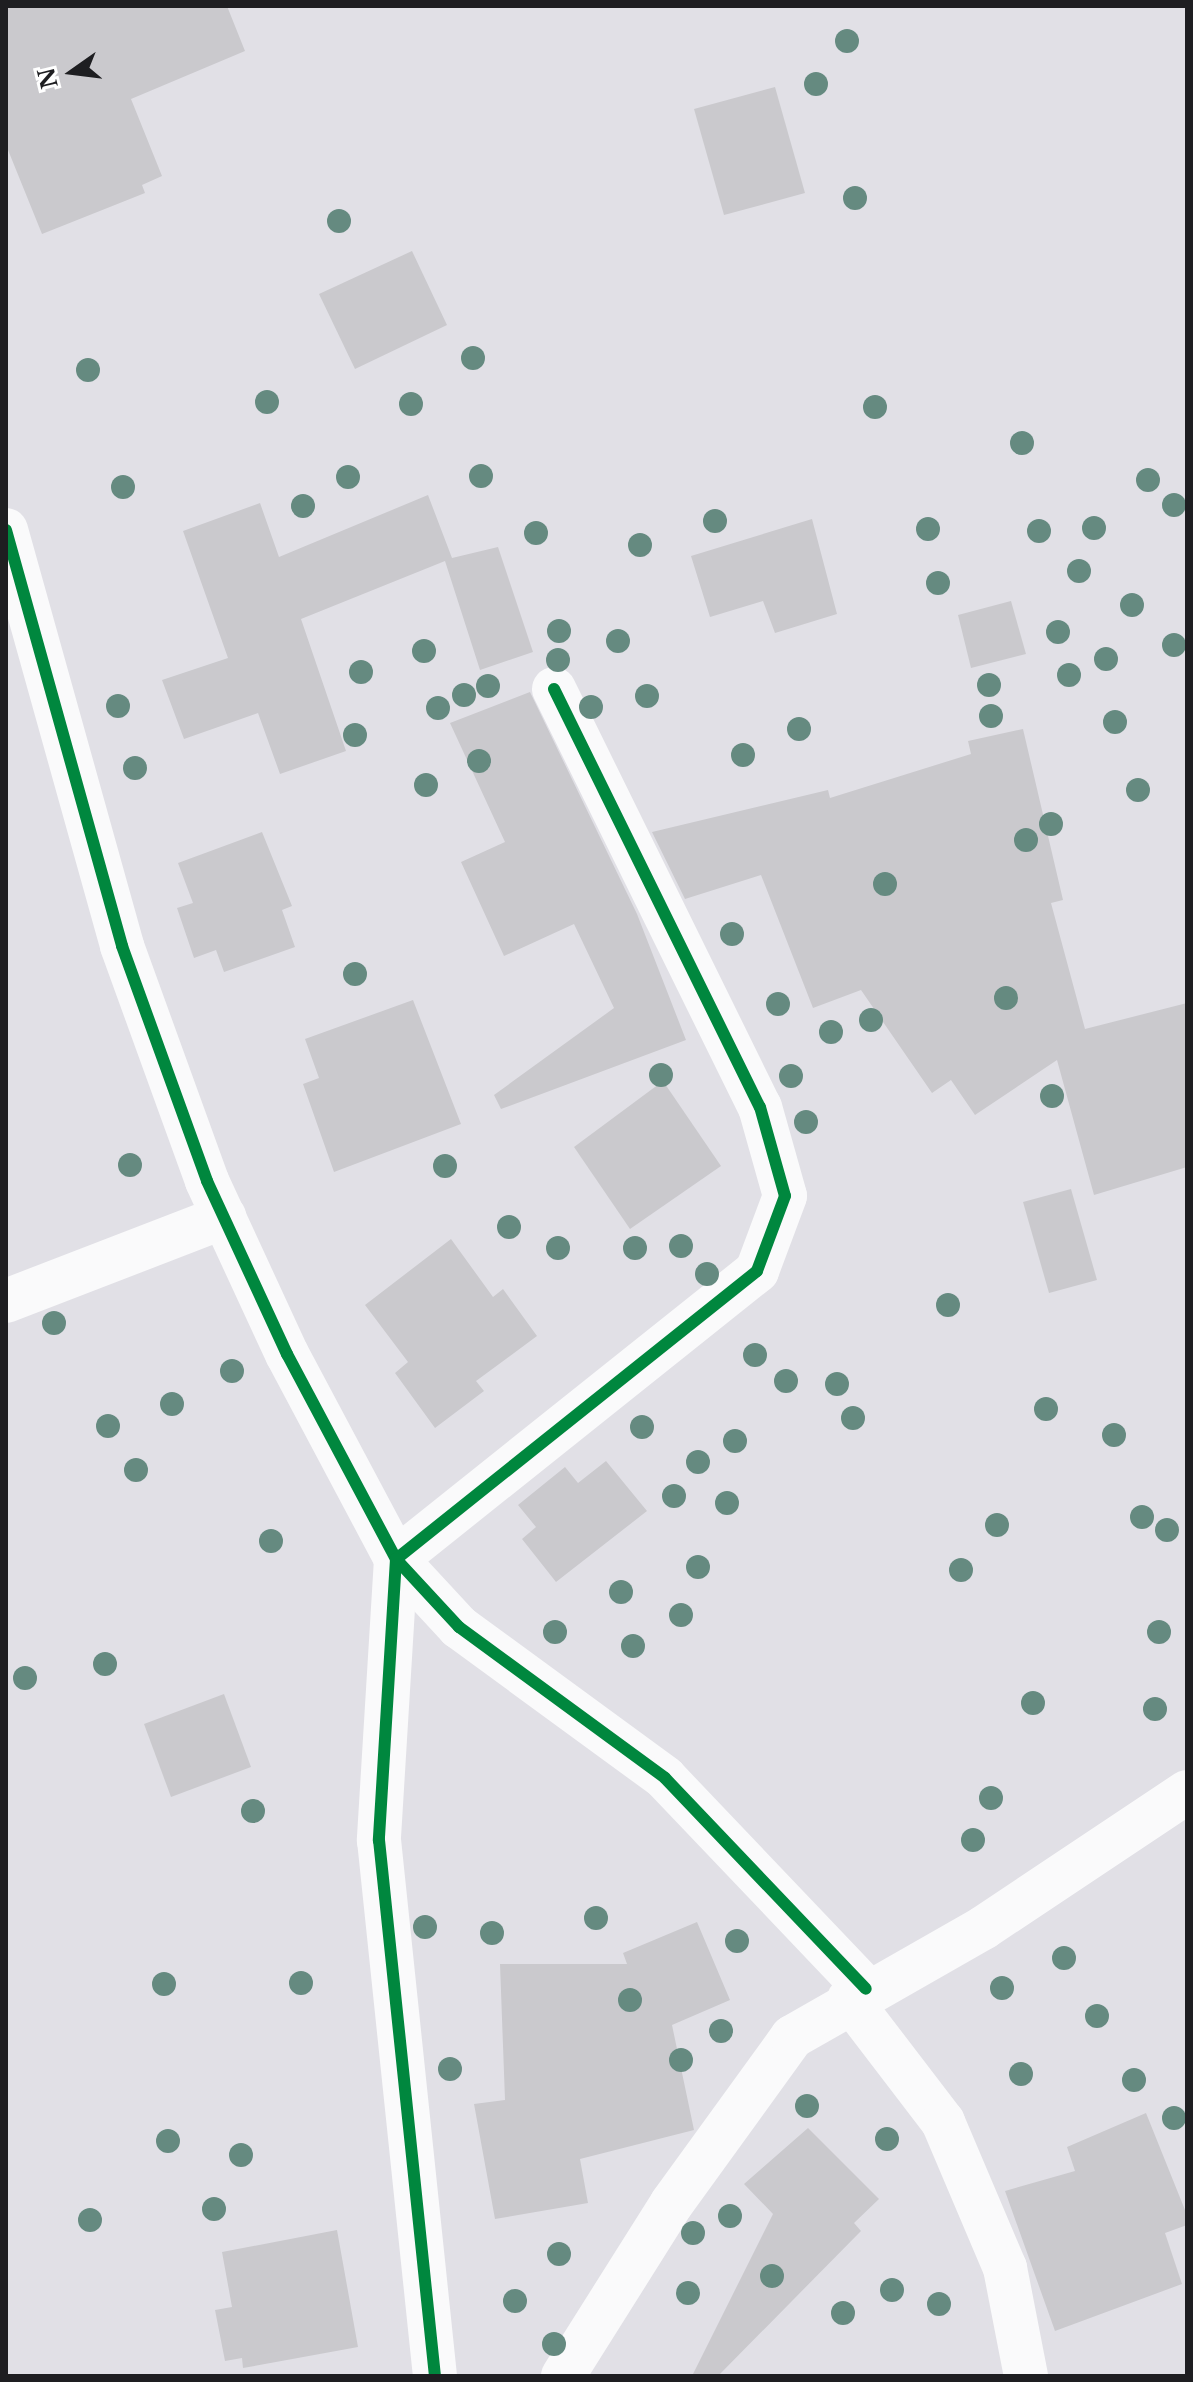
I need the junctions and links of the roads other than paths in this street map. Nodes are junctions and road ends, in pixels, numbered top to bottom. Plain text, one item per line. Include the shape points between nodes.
1 (6, 530) edge
2 (554, 689) dead end
3 (224, 1217) junction
4 (6, 1301) edge
5 (396, 1559) junction
6 (1187, 1792) edge
7 (858, 1994) junction
8 (435, 2376) edge
9 (563, 2376) edge
10 (1026, 2376) edge

1 - 3 street via 122,946
2 - 5 street via 760,1107 785,1196 757,1271
3 - 4 street
3 - 5 street
5 - 7 street via 459,1627 665,1778
5 - 8 street via 379,1840
6 - 7 street via 983,1928
7 - 9 street via 792,2037 672,2203
7 - 10 street via 943,2122 1005,2268

